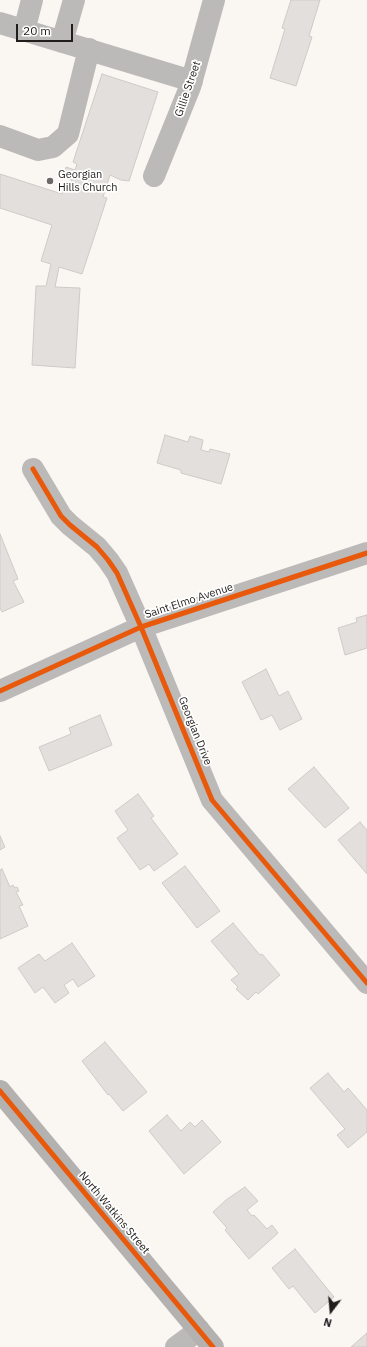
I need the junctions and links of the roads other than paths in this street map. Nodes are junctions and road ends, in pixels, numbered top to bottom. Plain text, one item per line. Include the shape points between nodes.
1 (32, 0) edge
2 (74, 0) edge
3 (214, 0) edge
4 (0, 23) edge
5 (24, 31) junction
6 (62, 42) junction
7 (88, 50) junction
8 (192, 81) junction
9 (0, 136) edge
10 (154, 176) dead end
11 (33, 469) dead end
12 (367, 553) edge
13 (141, 627) junction
14 (0, 691) edge
15 (367, 983) edge
16 (0, 1091) edge
17 (199, 1330) junction
18 (176, 1347) edge
19 (213, 1347) edge

1 - 5 street
2 - 6 street
3 - 8 street, Gillie Street
4 - 5 street
5 - 6 street
6 - 7 street
7 - 8 street
7 - 9 street via 68,134 53,147 38,150
8 - 10 street, Gillie Street
11 - 13 street, Georgian Drive via 62,516 108,560 117,573
12 - 13 street, Saint Elmo Avenue
13 - 14 street, Saint Elmo Avenue
13 - 15 street, Georgian Drive via 212,800
16 - 17 main road, North Watkins Street
17 - 18 street
17 - 19 main road, North Watkins Street

